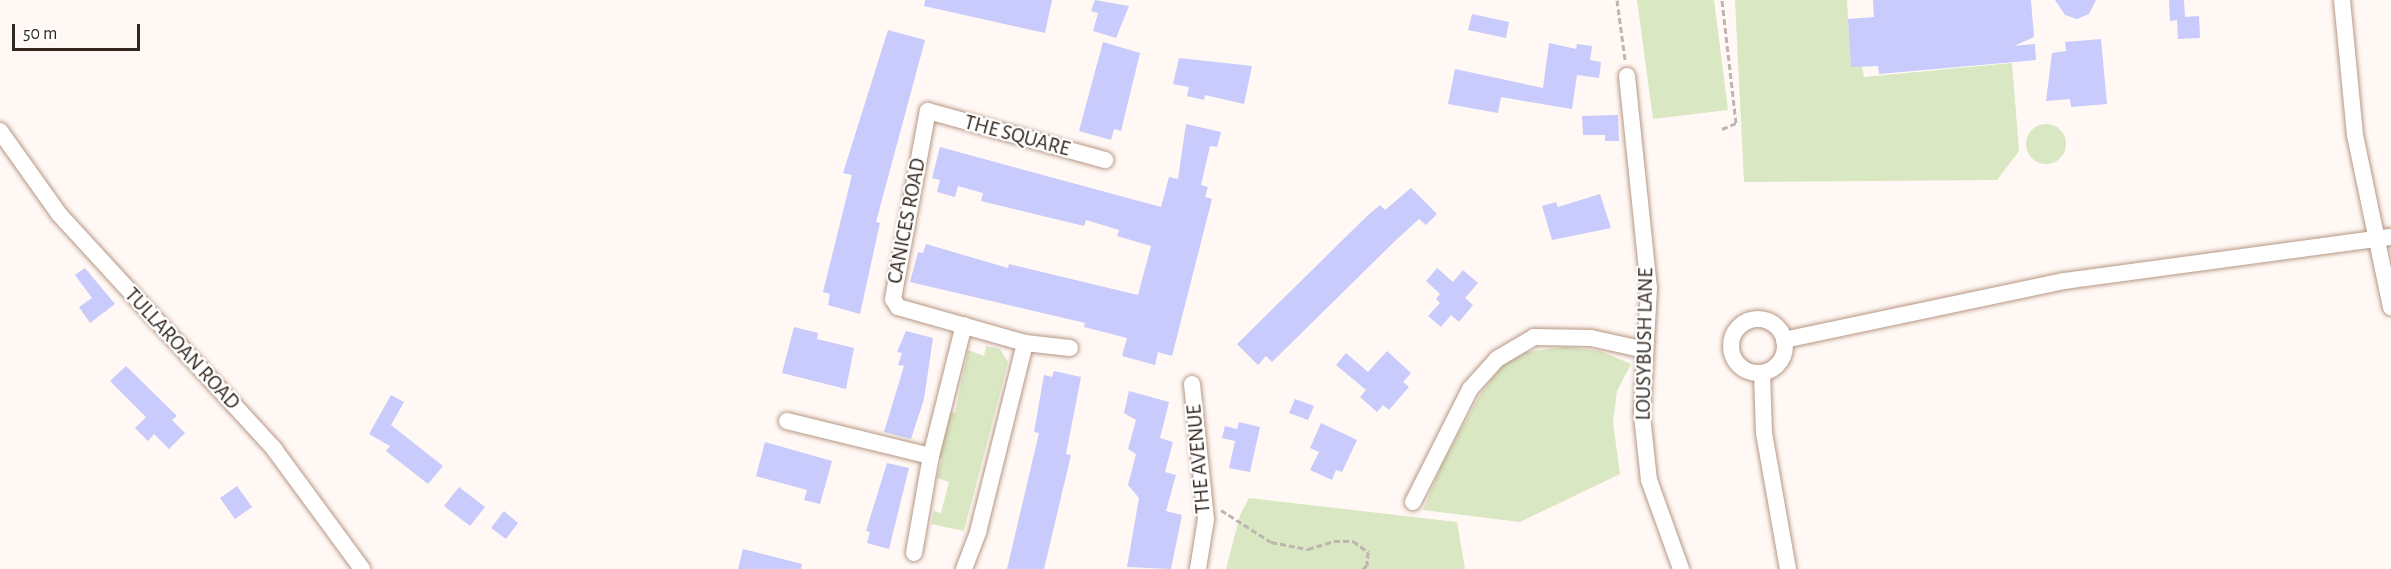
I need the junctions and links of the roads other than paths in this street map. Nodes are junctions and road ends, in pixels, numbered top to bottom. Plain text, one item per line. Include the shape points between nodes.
1 (2342, 0) edge
2 (1627, 76) road end
3 (928, 111) joint
4 (0, 131) edge
5 (1105, 160) dead end
6 (2384, 239) edge
7 (2391, 307) edge
8 (964, 325) junction
9 (1784, 340) junction
10 (1025, 343) junction
11 (1070, 348) dead end
12 (1645, 350) junction
13 (1762, 373) junction
14 (1192, 384) dead end
15 (787, 421) dead end
16 (931, 456) junction
17 (1413, 502) dead end
18 (914, 553) dead end
19 (362, 569) edge
20 (964, 569) edge
21 (1198, 569) edge
22 (1681, 569) edge
23 (1788, 569) edge

1 - 6 street via 2355,135
2 - 12 street, LOUSYBUSH LANE via 1649,288
3 - 5 street, THE SQUARE
3 - 8 street, CANICES ROAD via 893,298 898,307
4 - 19 street, TULLAROAN ROAD via 58,214 274,448
6 - 7 street
6 - 9 street via 2064,281
8 - 10 street, CANICES ROAD
8 - 16 street
9 - 13 street via 1782,358 1774,368
9 - 13 street via 1776,325 1764,319 1750,319 1738,326 1731,338 1731,352 1742,368
10 - 11 street, CANICES ROAD
10 - 20 street via 978,532
12 - 17 street via 1592,338 1534,337 1497,359 1470,389
12 - 22 street, LOUSYBUSH LANE via 1642,415 1649,480
13 - 23 street via 1764,433
14 - 21 street, THE AVENUE via 1206,519
15 - 16 street
16 - 18 street

